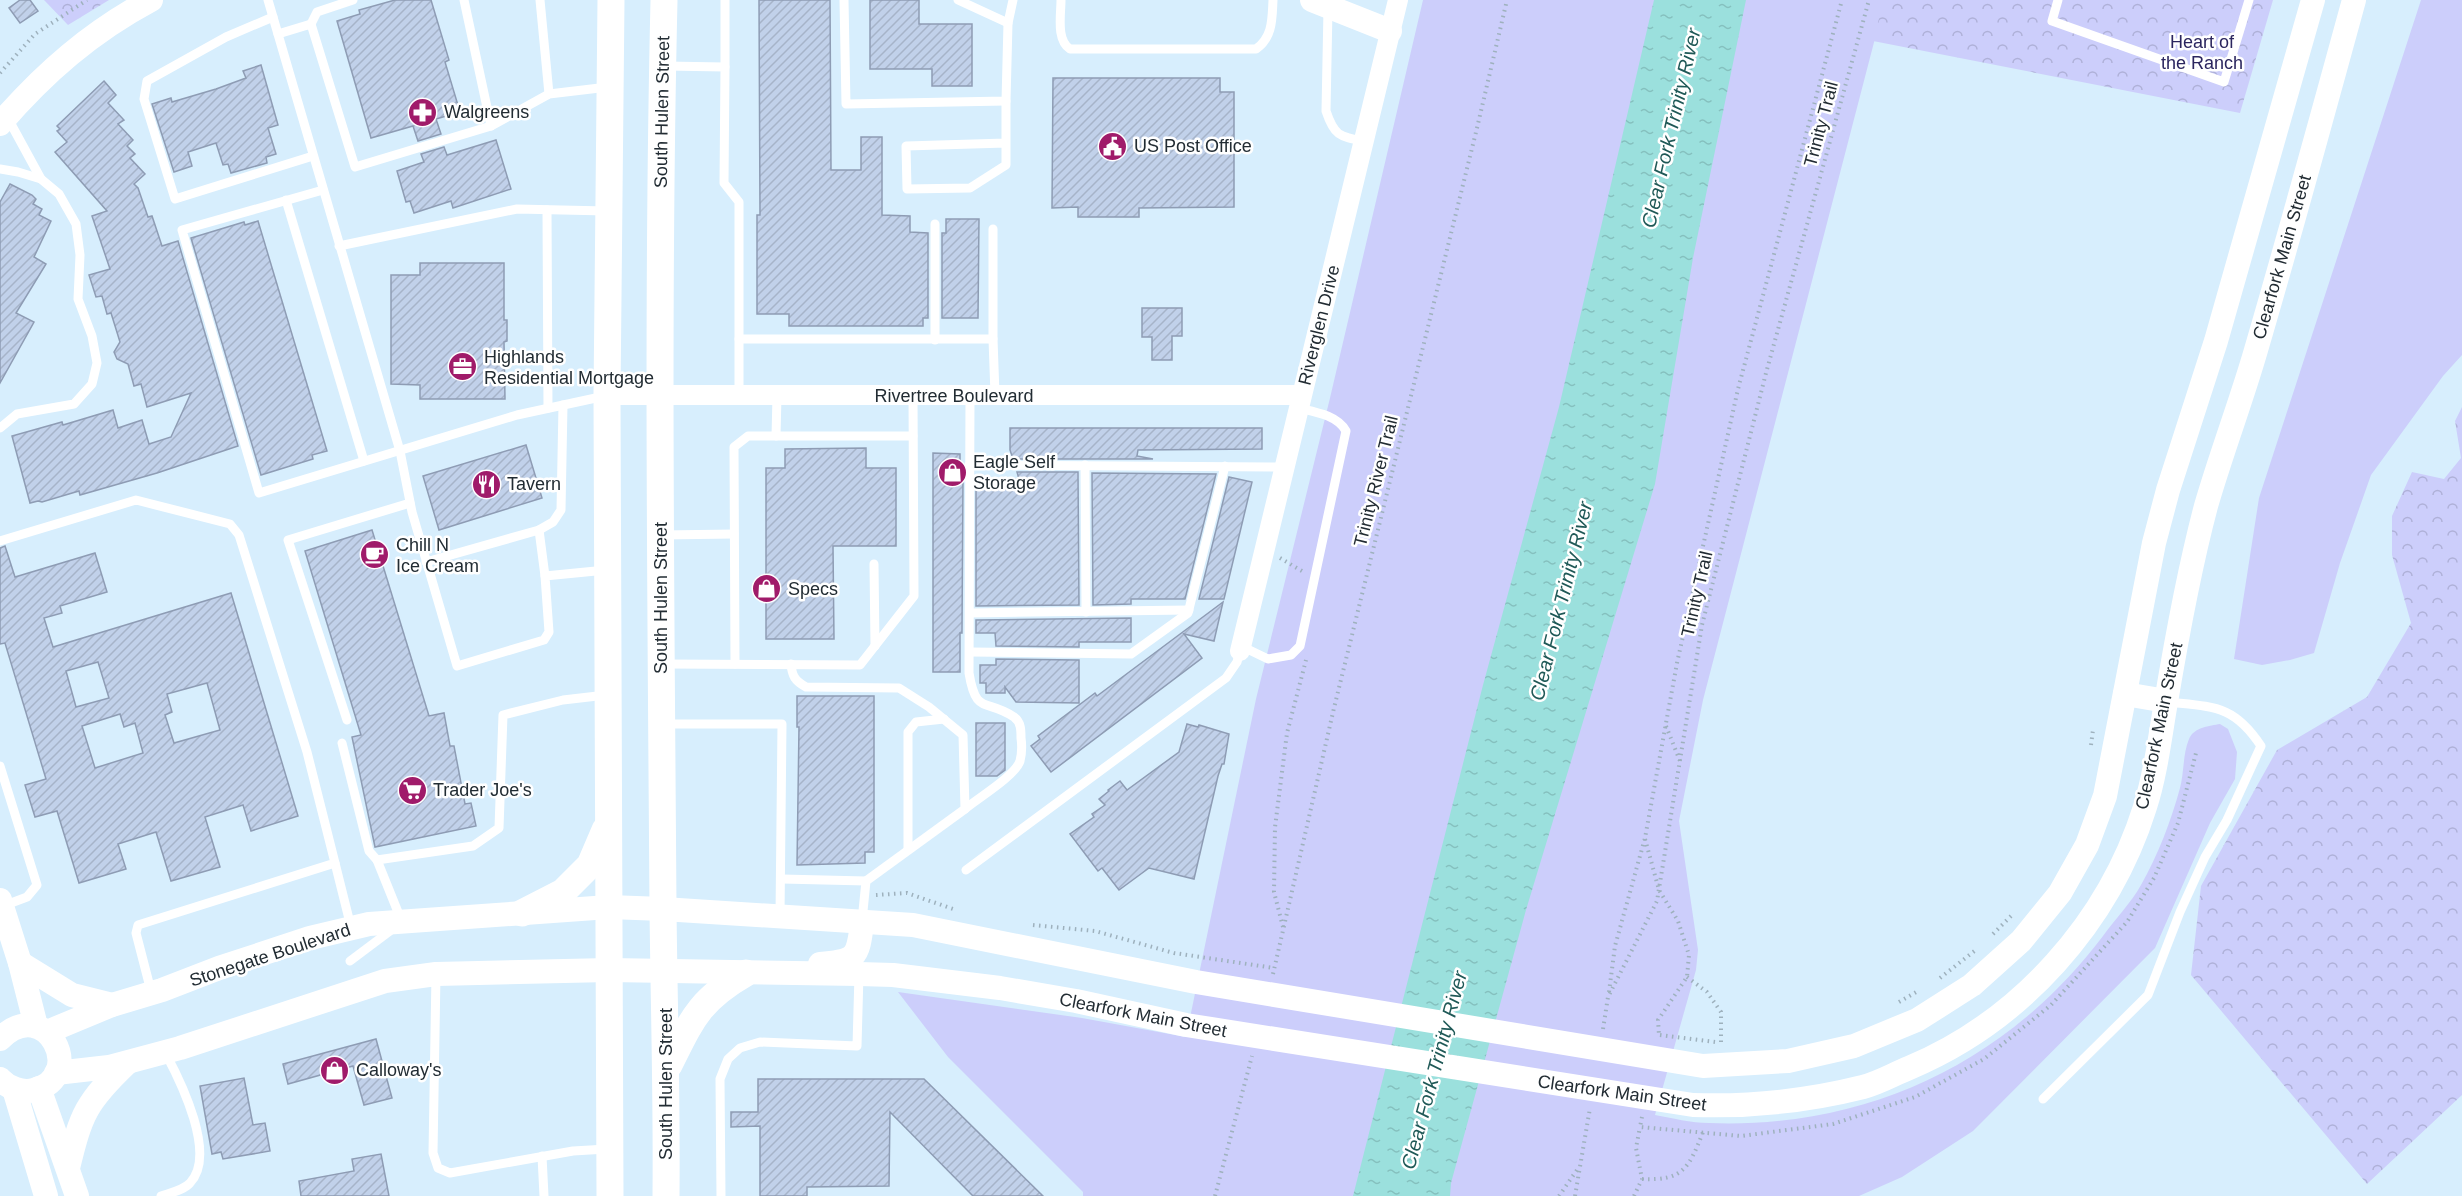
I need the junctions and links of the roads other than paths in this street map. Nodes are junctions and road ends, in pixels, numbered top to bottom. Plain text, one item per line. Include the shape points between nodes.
1 (151, 0) edge
2 (268, 0) edge
3 (353, 0) edge
4 (464, 0) edge
5 (540, 0) edge
6 (611, 0) edge
7 (664, 0) edge
8 (725, 0) edge
9 (844, 0) edge
10 (958, 0) edge
11 (1012, 0) edge
12 (1061, 0) edge
13 (1273, 0) edge
14 (1398, 0) edge
15 (2058, 0) edge
16 (2249, 0) edge
17 (2313, 0) edge
18 (2354, 0) edge
19 (1320, 3) edge
20 (273, 17) junction
21 (1008, 23) junction
22 (310, 24) junction
23 (1390, 30) junction
24 (278, 34) junction
25 (662, 66) junction
26 (725, 67) junction
27 (610, 87) junction
28 (549, 94) junction
29 (1006, 101) junction
30 (4, 119) edge
31 (490, 126) junction
32 (1364, 141) junction
33 (1006, 143) junction
34 (313, 156) junction
35 (0, 169) edge
36 (41, 179) junction
37 (323, 190) junction
38 (286, 200) junction
39 (548, 210) junction
40 (609, 211) junction
41 (935, 224) dead end
42 (993, 230) dead end
43 (339, 246) junction
44 (739, 339) junction
45 (993, 339) junction
46 (935, 340) junction
47 (659, 394) junction
48 (607, 395) junction
49 (739, 395) junction
50 (913, 395) junction
51 (777, 396) junction
52 (970, 396) junction
53 (995, 396) junction
54 (1300, 402) junction
55 (563, 405) junction
56 (548, 408) junction
57 (0, 428) edge
58 (776, 436) junction
59 (913, 436) junction
60 (400, 450) junction
61 (364, 462) junction
62 (969, 465) junction
63 (1085, 465) junction
64 (1225, 466) junction
65 (1284, 467) junction
66 (410, 503) junction
67 (539, 530) junction
68 (734, 534) junction
69 (660, 535) junction
70 (0, 541) edge
71 (426, 562) junction
72 (874, 564) dead end
73 (608, 570) junction
74 (545, 576) junction
75 (1189, 610) junction
76 (1086, 612) junction
77 (970, 613) junction
78 (874, 646) junction
79 (1240, 648) junction
80 (970, 652) junction
81 (661, 664) junction
82 (735, 664) junction
83 (790, 664) junction
84 (2125, 694) junction
85 (608, 695) junction
86 (2166, 701) junction
87 (944, 719) junction
88 (347, 720) dead end
89 (662, 724) junction
90 (342, 743) dead end
91 (0, 766) edge
92 (964, 809) junction
93 (609, 821) junction
94 (908, 849) junction
95 (378, 860) junction
96 (335, 863) junction
97 (966, 870) dead end
98 (782, 879) junction
99 (866, 881) junction
100 (1, 903) edge
101 (609, 907) junction
102 (663, 909) junction
103 (522, 913) junction
104 (780, 917) junction
105 (402, 922) junction
106 (862, 923) junction
107 (352, 928) junction
108 (350, 961) dead end
109 (20, 963) junction
110 (609, 970) junction
111 (664, 970) junction
112 (436, 974) junction
113 (746, 974) junction
114 (774, 974) junction
115 (859, 974) junction
116 (152, 993) junction
117 (112, 1005) junction
118 (42, 1029) junction
119 (0, 1038) edge
120 (165, 1052) junction
121 (128, 1062) junction
122 (667, 1069) junction
123 (48, 1081) junction
124 (4, 1083) edge
125 (2043, 1099) dead end
126 (610, 1149) junction
127 (542, 1156) junction
128 (68, 1168) junction
129 (46, 1196) edge
130 (77, 1196) edge
131 (161, 1196) edge
132 (544, 1196) edge
133 (610, 1196) edge
134 (620, 1196) edge
135 (666, 1196) edge
136 (721, 1196) edge

1 - 30 street via 83,42
2 - 20 lane
3 - 22 lane via 317,12
4 - 31 lane
5 - 28 lane
6 - 27 main road
7 - 25 main road, South Hulen Street
8 - 26 lane
9 - 29 lane via 846,104
10 - 21 lane
11 - 21 lane
12 - 13 lane via 1061,35 1070,49 1256,49 1266,41
14 - 23 street, Riverglen Drive
15 - 16 lane via 2052,21 2224,82
17 - 84 street via 2216,341 2168,490
18 - 86 street, Clearfork Main Street via 2256,352 2207,502
19 - 23 street
19 - 32 lane via 1326,111 1331,127 1342,138
20 - 24 lane
20 - 34 lane via 226,37 147,81 144,99 175,199
21 - 29 lane
22 - 24 lane
22 - 31 lane via 355,166
23 - 32 street, Riverglen Drive
24 - 34 lane
25 - 26 lane
25 - 47 main road, South Hulen Street
26 - 44 lane via 724,183 739,202
27 - 28 lane
27 - 40 main road
28 - 31 lane
29 - 33 lane
30 - 36 lane via 11,124
32 - 54 street, Riverglen Drive
33 - 33 lane via 906,146 907,189 970,188 1006,165
34 - 37 lane
35 - 36 lane
36 - 57 lane via 59,194 76,224 80,255 78,299 98,363 92,384 74,404 17,414
37 - 38 lane
37 - 43 lane
38 - 61 lane
38 - 61 lane via 182,230 259,494
39 - 40 lane
39 - 43 lane via 517,209
39 - 56 lane
40 - 48 main road
41 - 46 lane
42 - 45 lane
43 - 60 lane
44 - 46 lane
44 - 49 lane
45 - 46 lane
45 - 53 lane
47 - 48 street, Rivertree Boulevard
47 - 49 street, Rivertree Boulevard
47 - 69 main road, South Hulen Street
48 - 55 lane
48 - 73 main road
49 - 51 street, Rivertree Boulevard
50 - 51 street, Rivertree Boulevard
50 - 52 street, Rivertree Boulevard
50 - 59 lane
51 - 58 lane
52 - 53 street, Rivertree Boulevard
52 - 62 lane
53 - 54 street, Rivertree Boulevard
54 - 65 street, Riverglen Drive
54 - 79 lane via 1337,421 1346,431 1311,586 1304,636 1291,655 1268,659
55 - 56 lane
55 - 67 lane via 561,510 553,522
56 - 60 lane
58 - 59 lane
58 - 68 lane via 748,436 734,447
59 - 78 lane via 914,596
60 - 61 lane
60 - 66 lane
62 - 63 lane
62 - 77 lane
63 - 64 lane
63 - 76 lane
64 - 65 lane
64 - 75 lane
65 - 79 street, Riverglen Drive
66 - 71 lane
66 - 88 lane via 288,540
67 - 71 lane
67 - 74 lane
68 - 69 lane
68 - 82 lane
69 - 81 main road, South Hulen Street
70 - 96 lane via 136,500 236,528 307,752
71 - 74 lane via 457,666 544,640 549,632
72 - 78 lane
73 - 74 lane
73 - 85 main road
75 - 76 lane
75 - 80 lane via 1131,654
76 - 77 lane
77 - 80 lane
78 - 83 lane via 860,665
79 - 97 lane via 1237,662 1226,678
80 - 92 lane via 969,673 976,699 1016,718 1022,747 1020,762 1012,772
81 - 82 lane
81 - 89 main road, South Hulen Street
82 - 83 lane
83 - 87 lane via 792,676 806,687 899,688
84 - 86 street
84 - 106 street via 2105,796 2087,845 2060,892 2027,933 1972,985 1917,1020 1854,1046 1788,1061 1703,1066 1196,982 914,925
85 - 93 main road
85 - 95 lane via 563,700 503,715 499,828 473,846
86 - 115 street, Clearfork Main Street via 2145,807 2114,882 2094,916 2051,969 1997,1018 1936,1056 1866,1086 1794,1101 1694,1105 1186,1025 1000,988
86 - 125 lane via 2211,706 2232,714 2261,746 2180,912 2148,995
87 - 92 lane via 963,735
87 - 94 lane via 916,722 908,732
89 - 98 lane via 782,724
89 - 102 main road, South Hulen Street
90 - 95 lane via 369,851
91 - 100 lane via 37,885 27,897
92 - 94 lane
93 - 101 main road
93 - 103 main road via 590,866 563,892
94 - 99 lane
95 - 105 lane
96 - 107 lane
96 - 116 lane via 138,925 136,933
98 - 99 lane
98 - 104 lane
99 - 106 lane
100 - 109 street
101 - 102 street
101 - 103 street, Stonegate Boulevard
101 - 110 main road
102 - 104 street
102 - 111 main road, South Hulen Street
103 - 105 street, Stonegate Boulevard
104 - 106 street
105 - 107 street, Stonegate Boulevard
105 - 108 lane
106 - 114 street via 859,949 851,957
107 - 116 street, Stonegate Boulevard via 310,938
109 - 117 street via 72,995
109 - 118 street
110 - 111 street, Clearfork Main Street
110 - 112 street
110 - 126 main road
111 - 113 street, Clearfork Main Street
111 - 122 main road, South Hulen Street
112 - 120 street via 385,981
112 - 127 lane via 433,1154 438,1168 450,1173
113 - 114 street, Clearfork Main Street
113 - 122 main road via 720,988 694,1015
114 - 115 street, Clearfork Main Street
115 - 136 lane via 857,1046 760,1042 740,1048 729,1059 720,1079
116 - 117 street, Stonegate Boulevard
117 - 118 street, Stonegate Boulevard
118 - 119 street, Stonegate Boulevard via 23,1025
118 - 123 street via 59,1051 60,1062
120 - 121 street
120 - 131 lane via 182,1085 198,1137 200,1170 189,1185
121 - 123 street
121 - 128 street via 84,1112
122 - 135 main road, South Hulen Street
123 - 124 street via 31,1091
123 - 128 street
124 - 129 street
126 - 127 lane
126 - 133 main road
126 - 134 main road
127 - 132 lane
128 - 130 street

